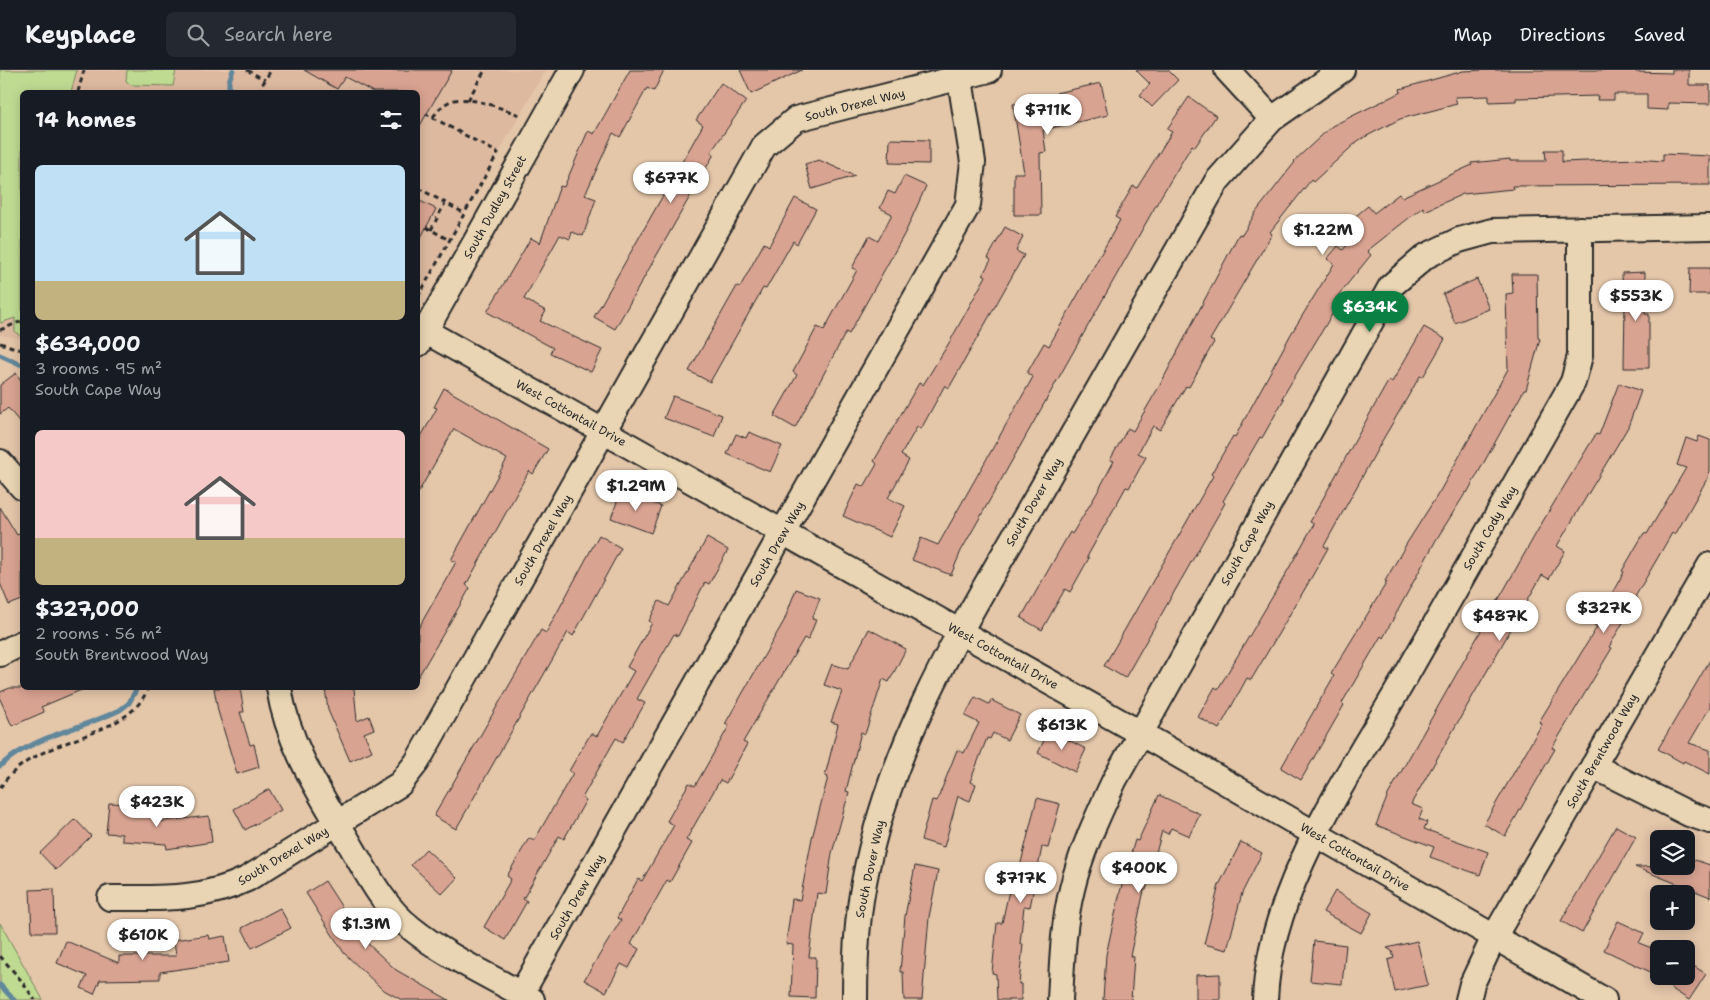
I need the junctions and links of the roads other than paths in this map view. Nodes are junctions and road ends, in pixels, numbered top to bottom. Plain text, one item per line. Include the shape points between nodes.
1 (572, 70) edge
2 (989, 70) edge
3 (1227, 70) edge
4 (1342, 70) edge
5 (960, 79) junction
6 (1272, 119) junction
7 (1710, 228) edge
8 (1580, 229) junction
9 (421, 338) edge
10 (604, 432) junction
11 (0, 462) edge
12 (20, 485) edge
13 (783, 533) junction
14 (1710, 565) edge
15 (1704, 593) edge
16 (960, 632) junction
17 (20, 644) edge
18 (0, 654) edge
19 (279, 690) edge
20 (1140, 733) junction
21 (1593, 766) junction
22 (1710, 821) edge
23 (337, 823) junction
24 (1316, 834) junction
25 (110, 898) dead end
26 (1494, 937) junction
27 (527, 997) edge
28 (855, 1000) edge
29 (1060, 1000) edge
30 (1265, 1000) edge
31 (1468, 1000) edge
32 (1604, 1000) edge

1 - 9 street, South Dudley Street
2 - 5 street, South Drexel Way
3 - 6 street
4 - 6 street, South Dover Way
5 - 10 street, South Drexel Way via 796,119 764,146
5 - 13 street, South Drew Way via 973,162 968,205
6 - 16 street, South Dover Way via 1217,181
7 - 8 street, South Cape Way
8 - 20 street, South Cape Way via 1492,231 1459,240 1426,256 1391,286
8 - 24 street, South Cody Way via 1580,356 1573,382
9 - 10 street, West Cottontail Drive
10 - 13 street, West Cottontail Drive
10 - 23 street, South Drexel Way via 417,762 396,787
11 - 12 street
13 - 16 street, West Cottontail Drive
13 - 27 street, South Drew Way
14 - 15 street, South Brentwood Way
15 - 21 street, South Brentwood Way
16 - 20 street, West Cottontail Drive
16 - 28 street, South Dover Way via 910,734 878,824 862,900
17 - 18 street
19 - 23 street via 299,754
20 - 24 street, West Cottontail Drive
20 - 29 street, South Cape Way via 1114,780 1082,855 1066,922
21 - 22 street via 1689,814
21 - 26 street, South Brentwood Way
23 - 25 street, South Drexel Way via 227,888 196,896
23 - 27 street via 377,890 399,918 427,940
24 - 26 street, West Cottontail Drive
24 - 30 street, South Cody Way via 1276,929 1267,969
26 - 31 street, South Brentwood Way
26 - 32 street, West Cottontail Drive

